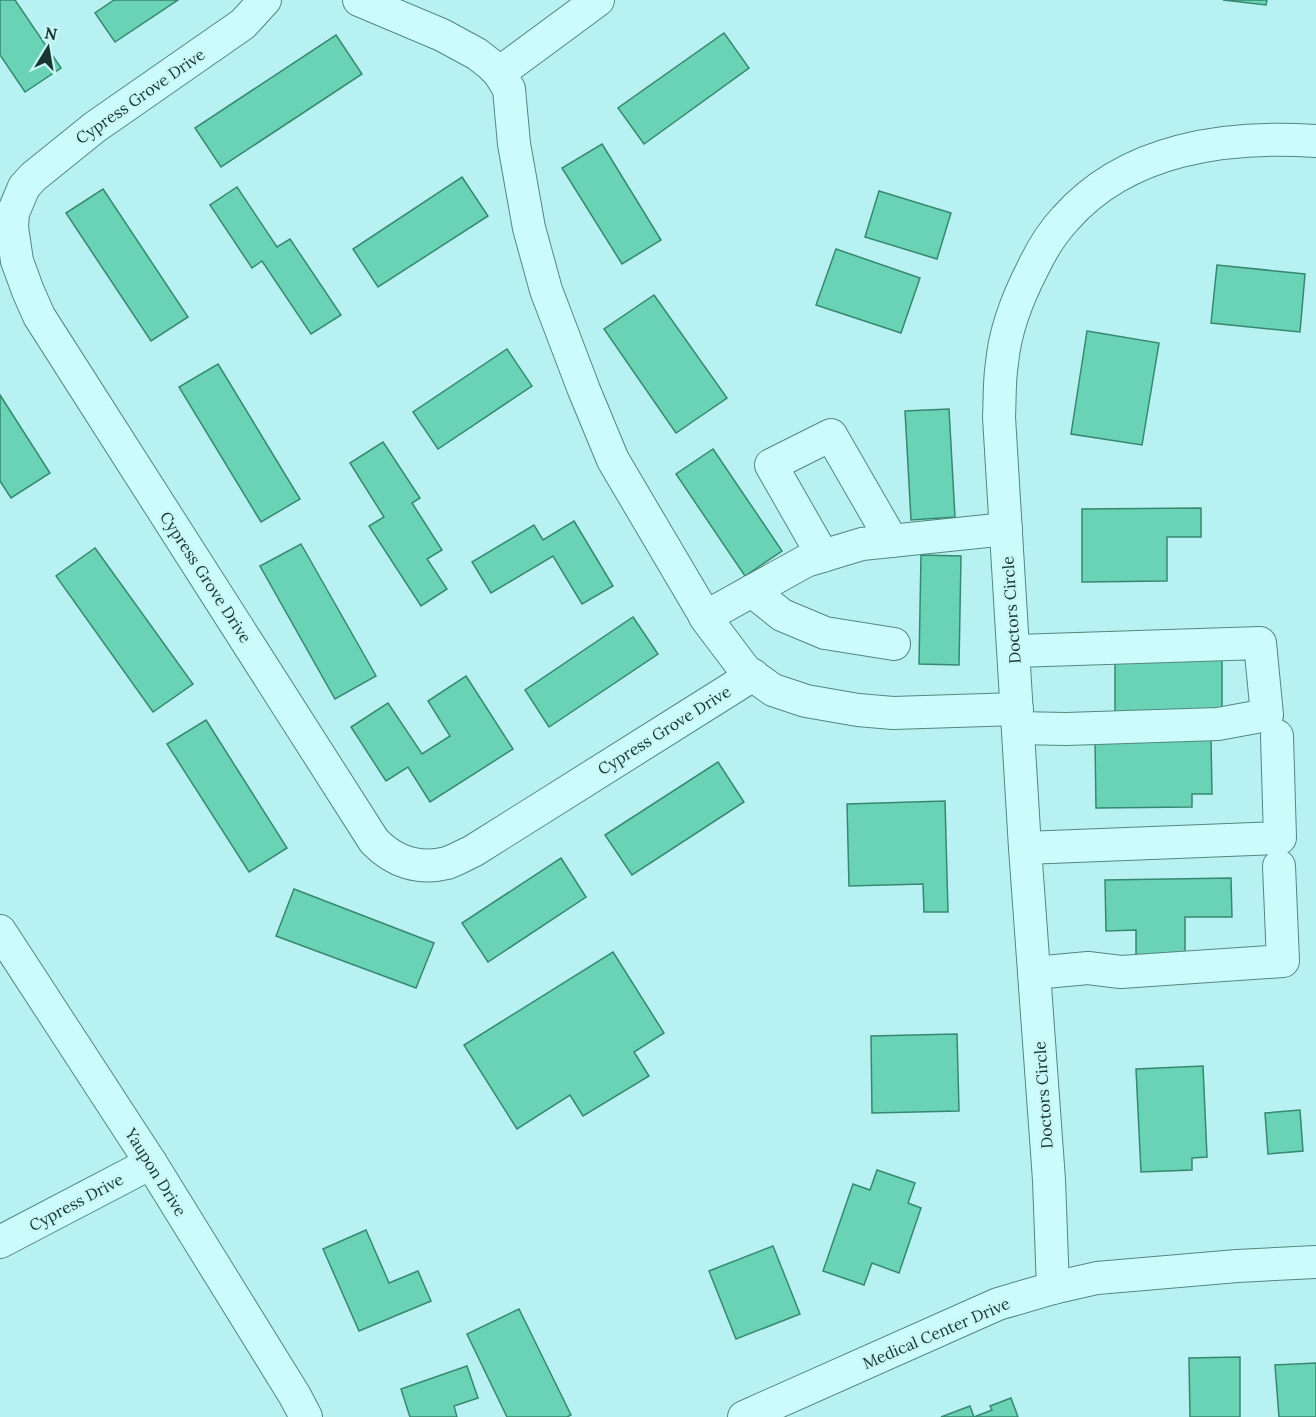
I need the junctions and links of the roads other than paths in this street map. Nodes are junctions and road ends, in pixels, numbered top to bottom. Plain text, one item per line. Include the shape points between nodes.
1 (265, 0) edge
2 (359, 0) edge
3 (598, 0) edge
4 (499, 73) junction
5 (1316, 141) edge
6 (1006, 529) junction
7 (892, 541) junction
8 (823, 556) junction
9 (752, 591) junction
10 (705, 617) junction
11 (894, 644) dead end
12 (1014, 651) junction
13 (753, 675) junction
14 (1018, 719) junction
15 (1277, 736) dead end
16 (1025, 848) junction
17 (1278, 866) dead end
18 (0, 931) edge
19 (1034, 973) junction
20 (152, 1163) junction
21 (0, 1242) edge
22 (1316, 1262) edge
23 (1053, 1288) junction
24 (306, 1417) edge
25 (744, 1417) edge

1 - 13 street, Cypress Grove Drive via 243,24 94,127 33,177 13,213 12,227 17,261 39,316 374,841 385,852 415,865 449,862 473,851
2 - 4 street, Cypress Grove Drive via 442,35 477,54
3 - 4 street
4 - 10 street, Cypress Grove Drive via 509,89 529,228 546,290 613,460
5 - 6 street, Doctors Circle via 1217,143 1170,153 1120,175 1065,219 1041,252 1023,287 1002,362 999,417
6 - 7 street
6 - 12 street, Doctors Circle
7 - 8 street via 862,544
7 - 8 street via 831,435 771,465
8 - 9 street via 806,561
9 - 10 street
9 - 11 street via 782,615 825,633
10 - 13 street, Cypress Grove Drive
12 - 14 street, Doctors Circle
12 - 14 street, Cypress Grove Drive via 1260,644 1267,715 1218,724 1066,729
13 - 14 street, Cypress Grove Drive via 773,690 806,701 858,710
14 - 16 street, Doctors Circle
15 - 16 street via 1280,838
16 - 19 street, Doctors Circle
17 - 19 street via 1283,961 1121,972 1088,968
18 - 20 street, Yaupon Drive
19 - 23 street, Doctors Circle
20 - 21 street, Cypress Drive
20 - 24 street, Yaupon Drive
22 - 23 street, Medical Center Drive via 1097,1278
23 - 25 street, Medical Center Drive via 998,1304

